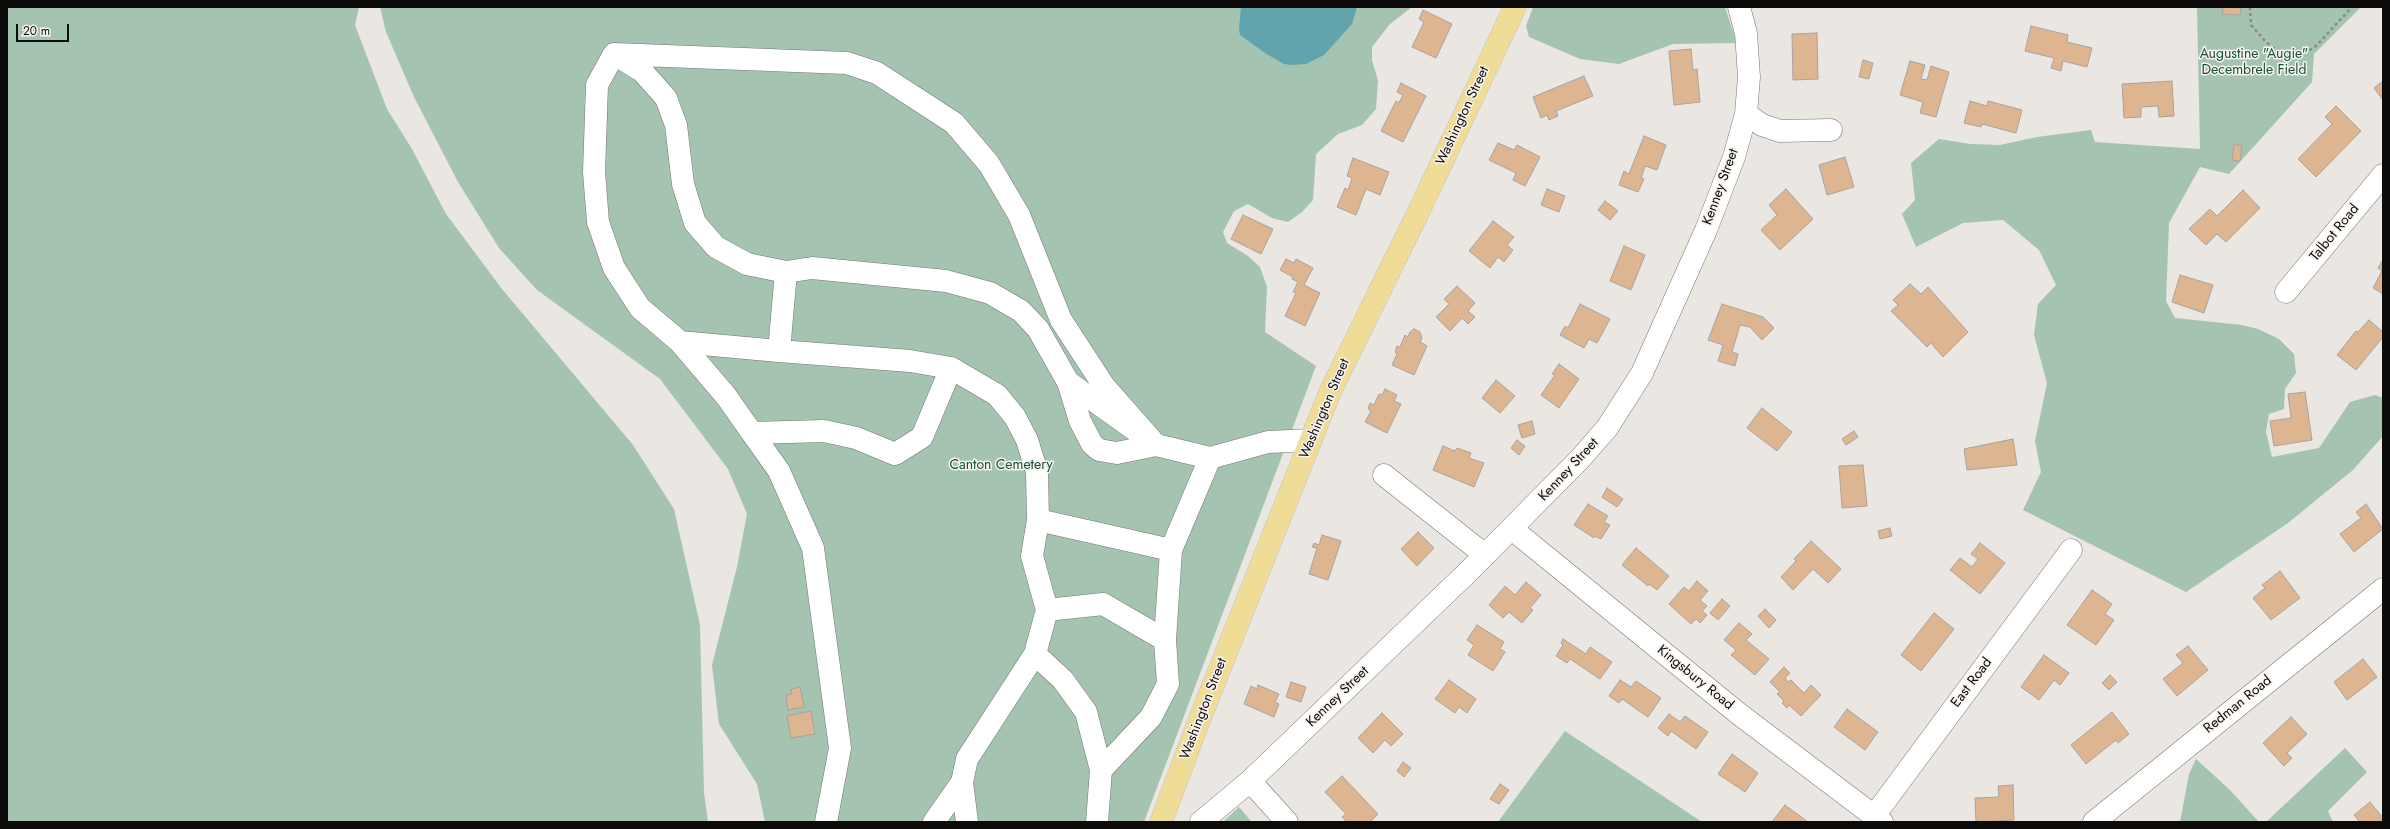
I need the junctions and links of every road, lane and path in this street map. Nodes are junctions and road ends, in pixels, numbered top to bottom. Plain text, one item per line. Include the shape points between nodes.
1 (1515, 7) edge
2 (1739, 7) edge
3 (2250, 7) edge
4 (2352, 7) edge
5 (614, 54) junction
6 (1746, 114) junction
7 (1831, 130) dead end
8 (2383, 175) edge
9 (786, 272) junction
10 (2286, 292) dead end
11 (680, 342) junction
12 (779, 351) junction
13 (951, 368) junction
14 (1068, 382) junction
15 (752, 433) junction
16 (1311, 440) junction
17 (1156, 445) junction
18 (1210, 458) junction
19 (1384, 475) dead end
20 (1038, 520) junction
21 (1512, 529) junction
22 (1171, 550) junction
23 (2071, 550) dead end
24 (1485, 555) junction
25 (2383, 589) edge
26 (1048, 610) junction
27 (1165, 640) junction
28 (1035, 654) junction
29 (1101, 770) junction
30 (1250, 781) junction
31 (962, 782) junction
32 (1878, 819) edge
33 (826, 822) edge
34 (934, 822) edge
35 (967, 822) edge
36 (1097, 822) edge
37 (1161, 822) edge
38 (1201, 822) edge
39 (1287, 822) edge
40 (2094, 822) edge

1 - 16 main road, Washington Street via 1330,392
2 - 6 street, Kenney Street via 1746,33 1749,77
3 - 4 path via 2252,25 2266,42 2278,51 2299,57 2316,46
5 - 9 street via 642,71 666,98 676,124 683,184 695,223 716,246 746,264
5 - 11 street via 597,85 594,172 598,222 614,268 640,308
5 - 17 street via 846,63 877,73 954,124 989,164 1019,215 1061,320 1104,386
6 - 7 street via 1762,125 1780,132
6 - 21 street, Kenney Street via 1734,157 1706,230 1642,373 1607,428
8 - 10 street, Talbot Road
9 - 12 street
9 - 14 street via 812,268 890,275 946,281 990,293 1021,311 1038,329
11 - 12 street
11 - 15 street via 726,396
12 - 13 street via 910,361
13 - 15 street via 922,437 895,454 856,438 824,431
13 - 20 street via 996,395 1014,417 1027,440 1037,472
14 - 17 street
14 - 17 street via 1080,422 1092,444 1099,450 1117,453
15 - 33 street via 780,471 813,548 840,748
16 - 18 street via 1268,442
16 - 37 main road, Washington Street
17 - 18 street
18 - 22 street
19 - 24 street
20 - 22 street
20 - 26 street via 1032,556
21 - 24 street, Kenney Street
21 - 32 street, Kingsbury Road via 1739,714
22 - 27 street
23 - 32 street, East Road
24 - 30 street, Kenney Street
25 - 40 street, Redman Road
26 - 27 street via 1103,604
26 - 28 street
27 - 29 street via 1168,684 1151,717
28 - 29 street via 1063,680 1086,712
28 - 31 street via 967,759
29 - 36 street
30 - 38 street, Kenney Street
30 - 39 street
31 - 34 street
31 - 35 street

